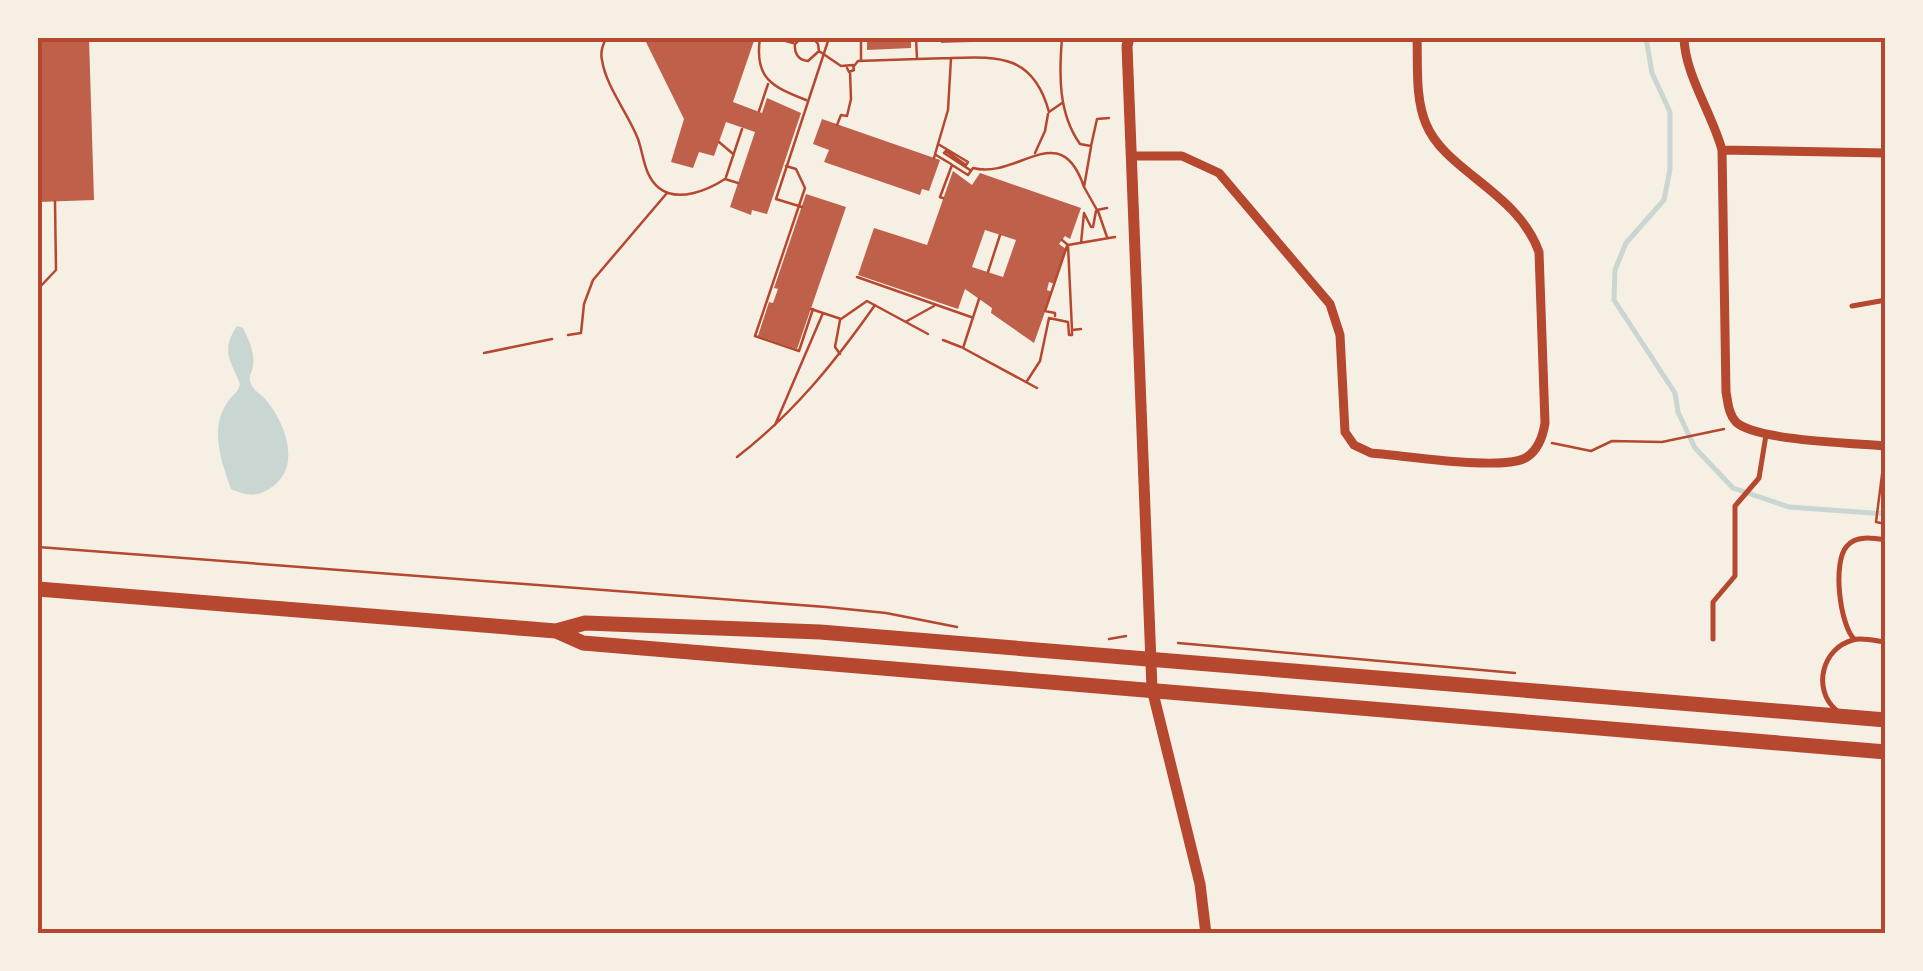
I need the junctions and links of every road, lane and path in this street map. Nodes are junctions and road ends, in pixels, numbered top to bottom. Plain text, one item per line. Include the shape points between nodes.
1 (606, 38) edge
2 (760, 38) edge
3 (775, 38) edge
4 (801, 38) edge
5 (813, 38) edge
6 (828, 38) edge
7 (860, 38) edge
8 (916, 38) edge
9 (1062, 38) edge
10 (1417, 38) edge
11 (1684, 38) edge
12 (1126, 40) edge
13 (795, 44) junction
14 (821, 53) junction
15 (951, 58) junction
16 (917, 59) junction
17 (862, 61) junction
18 (848, 70) junction
19 (769, 82) junction
20 (808, 100) junction
21 (1062, 103) junction
22 (759, 111) dead end
23 (1049, 112) junction
24 (1109, 118) dead end
25 (838, 125) dead end
26 (742, 129) dead end
27 (719, 142) dead end
28 (938, 144) junction
29 (1091, 146) junction
30 (1722, 150) junction
31 (1034, 153) junction
32 (1886, 153) edge
33 (734, 154) junction
34 (1130, 156) junction
35 (952, 165) junction
36 (786, 166) junction
37 (970, 173) junction
38 (725, 179) junction
39 (975, 180) dead end
40 (738, 183) dead end
41 (1084, 188) junction
42 (667, 193) junction
43 (943, 198) dead end
44 (54, 201) dead end
45 (802, 207) dead end
46 (1106, 208) dead end
47 (1097, 210) junction
48 (1000, 235) dead end
49 (1115, 236) dead end
50 (1107, 238) junction
51 (1062, 240) dead end
52 (1081, 242) junction
53 (1068, 244) junction
54 (988, 272) dead end
55 (857, 277) dead end
56 (38, 290) edge
57 (979, 298) dead end
58 (1886, 300) edge
59 (934, 304) junction
60 (875, 305) junction
61 (1852, 306) dead end
62 (823, 313) junction
63 (973, 317) junction
64 (1054, 318) junction
65 (840, 319) junction
66 (906, 322) junction
67 (1081, 329) dead end
68 (1072, 330) junction
69 (928, 334) dead end
70 (568, 335) dead end
71 (552, 339) dead end
72 (944, 340) dead end
73 (962, 348) junction
74 (484, 353) dead end
75 (840, 354) junction
76 (1026, 382) junction
77 (1037, 388) dead end
78 (1737, 422) junction
79 (774, 427) junction
80 (1766, 435) junction
81 (1542, 439) junction
82 (1886, 446) edge
83 (738, 457) dead end
84 (1884, 459) edge
85 (1886, 524) edge
86 (1886, 540) edge
87 (38, 547) edge
88 (38, 590) edge
89 (962, 627) dead end
90 (556, 631) junction
91 (1126, 636) dead end
92 (1106, 639) dead end
93 (1854, 639) junction
94 (1713, 640) dead end
95 (1886, 642) edge
96 (1178, 643) dead end
97 (1151, 659) junction
98 (1517, 673) dead end
99 (1152, 683) junction
100 (1845, 716) junction
101 (1886, 720) edge
102 (1886, 752) edge
103 (1206, 934) edge

1 - 42 path via 602,65 650,176
2 - 19 path via 760,65
3 - 13 path
4 - 13 path
5 - 14 path
6 - 14 path
7 - 17 path
8 - 16 path
9 - 21 path
10 - 81 street via 1428,130 1508,204 1539,252
11 - 30 street
12 - 34 street
13 - 14 path via 804,60
14 - 18 path
14 - 20 path
15 - 16 path
15 - 23 path via 1001,59 1024,69 1041,87
15 - 28 path
16 - 17 path
17 - 18 path
18 - 25 path via 849,109
19 - 20 path
19 - 22 path
20 - 36 path
21 - 23 path
21 - 29 path via 1080,144
23 - 31 path
24 - 29 path via 1097,118
26 - 33 path
27 - 33 path
28 - 35 path via 934,156
28 - 37 path via 968,162 944,153
29 - 41 path
30 - 32 street
30 - 78 street via 1726,392
31 - 37 path via 998,170
31 - 41 path via 1072,163
33 - 38 path
34 - 81 street via 1182,156 1219,173 1330,304 1340,335 1345,432 1354,445 1371,453 1506,464 1530,455
34 - 97 street
35 - 37 path
35 - 43 path
36 - 45 path via 776,199
36 - 62 path via 796,169 805,188 755,336 800,351 812,309
37 - 39 path
38 - 40 path
38 - 42 path via 692,194
41 - 47 path
42 - 70 path via 593,280 580,332
44 - 56 path via 56,270
46 - 47 path
47 - 50 path
47 - 52 path via 1093,227 1084,213
48 - 54 path
49 - 50 path
50 - 52 path
51 - 53 path
52 - 53 path
53 - 64 path via 1045,312
53 - 68 path
55 - 59 path
57 - 63 path
58 - 61 lane
59 - 63 path
59 - 66 path
60 - 65 path via 867,300
60 - 66 path
60 - 75 path
62 - 65 path
62 - 79 path
63 - 73 path
64 - 68 path via 1068,322 1069,335
64 - 76 path
65 - 75 path
66 - 69 path
67 - 68 path
71 - 74 path
72 - 73 path
73 - 76 path
75 - 79 path
76 - 77 path
78 - 80 street
78 - 81 path via 1680,439 1612,441 1591,451
79 - 83 path
80 - 82 street
80 - 94 lane via 1759,478 1737,500 1735,576 1713,602
84 - 85 path via 1876,522
86 - 93 lane via 1858,539 1843,552 1842,620
87 - 89 path via 886,612
88 - 90 highway
90 - 97 highway via 585,623 820,632
90 - 99 highway via 583,643
91 - 92 path
93 - 95 lane
93 - 100 lane via 1834,650 1823,677 1826,700
96 - 98 path
97 - 99 street
97 - 100 highway
99 - 102 highway
99 - 103 street
100 - 101 highway

